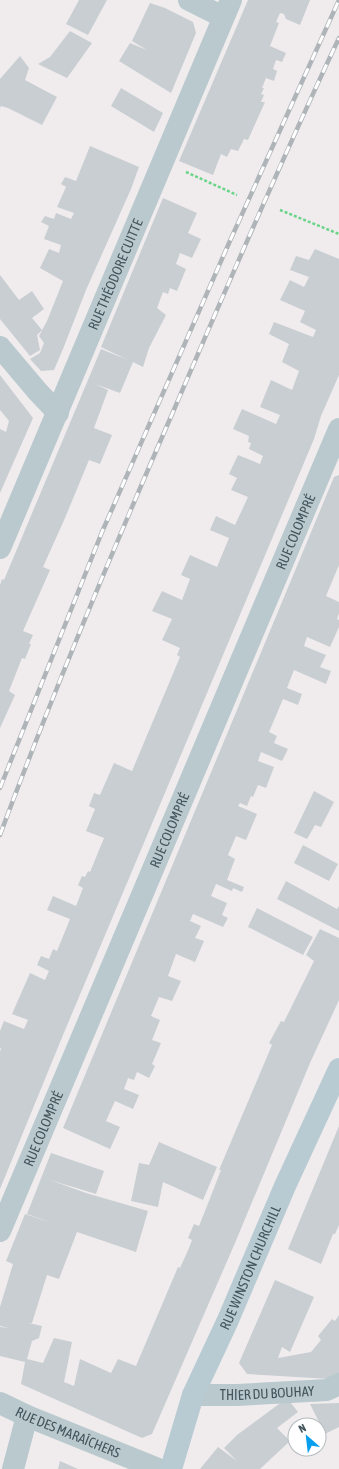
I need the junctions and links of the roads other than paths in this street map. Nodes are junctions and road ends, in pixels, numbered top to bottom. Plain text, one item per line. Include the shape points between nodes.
1 (189, 0) edge
2 (227, 8) edge
3 (0, 347) edge
4 (58, 413) junction
5 (339, 429) edge
6 (335, 451) edge
7 (0, 548) edge
8 (339, 1069) edge
9 (0, 1231) edge
10 (339, 1384) edge
11 (193, 1395) junction
12 (0, 1403) edge
13 (27, 1416) junction
14 (13, 1469) edge
15 (158, 1469) edge
16 (171, 1469) edge

1 - 2 street
2 - 4 street, RUE THÉODORE CUITTE
3 - 4 street
4 - 7 street, RUE THÉODORE CUITTE
5 - 6 street, RUE COLOMPRÉ
6 - 9 street, RUE COLOMPRÉ
8 - 11 main road, RUE WINSTON CHURCHILL
10 - 11 street, THIER DU BOUHAY via 327,1390
11 - 16 main road, RUE WINSTON CHURCHILL
12 - 13 street, RUE DES MARAÎCHERS
13 - 14 street
13 - 15 street, RUE DES MARAÎCHERS

